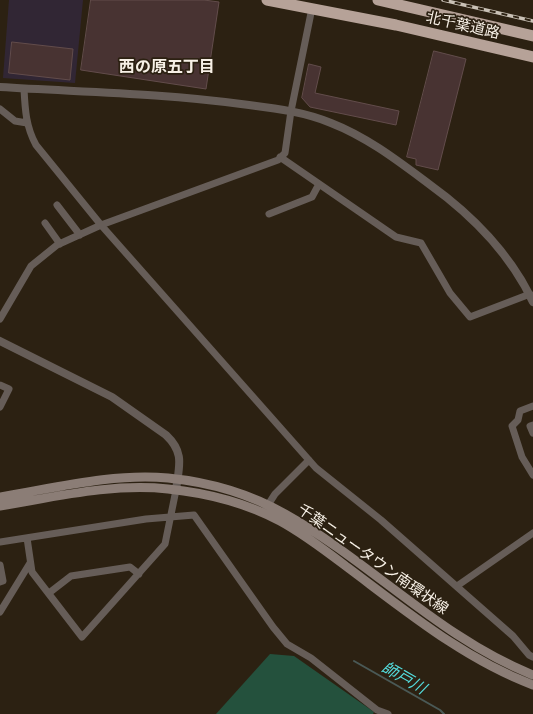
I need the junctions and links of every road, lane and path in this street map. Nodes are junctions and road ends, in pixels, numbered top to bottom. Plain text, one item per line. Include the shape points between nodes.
1 (268, 0) edge
2 (378, 0) edge
3 (312, 8) junction
4 (533, 36) edge
5 (533, 57) edge
6 (0, 87) edge
7 (24, 89) junction
8 (0, 109) edge
9 (291, 111) junction
10 (27, 123) junction
11 (280, 157) junction
12 (319, 184) junction
13 (57, 205) dead end
14 (269, 214) dead end
15 (45, 223) dead end
16 (101, 225) junction
17 (80, 235) junction
18 (60, 244) junction
19 (531, 298) edge
20 (0, 319) edge
21 (0, 341) edge
22 (0, 386) edge
23 (533, 406) edge
24 (0, 407) edge
25 (533, 425) edge
26 (533, 433) edge
27 (309, 460) junction
28 (533, 475) edge
29 (177, 480) junction
30 (176, 490) junction
31 (0, 497) edge
32 (0, 506) edge
33 (266, 509) junction
34 (170, 518) junction
35 (533, 533) edge
36 (27, 538) junction
37 (0, 542) edge
38 (30, 563) junction
39 (0, 565) edge
40 (138, 574) junction
41 (0, 582) edge
42 (456, 586) junction
43 (49, 593) junction
44 (0, 612) edge
45 (533, 657) edge
46 (533, 675) edge
47 (533, 685) edge
48 (388, 714) edge

1 - 3 highway, 北千葉道路
2 - 4 highway, 北千葉道路
3 - 5 highway, 北千葉道路
3 - 9 street
6 - 7 street
7 - 9 street via 193,98
7 - 10 street
8 - 10 street via 15,121
9 - 11 street via 285,153
9 - 19 street via 359,135 451,200 494,241
10 - 16 street via 36,144
11 - 12 street
11 - 16 street via 278,160
12 - 14 street via 312,197
12 - 19 street via 396,237 421,243 450,293 470,317
13 - 17 street
15 - 18 street
16 - 17 street
16 - 27 street
17 - 18 street
18 - 20 street via 31,266
21 - 29 street via 112,397 166,435 173,442 180,458
22 - 24 street via 9,389
23 - 28 street via 520,411 518,420 512,428 522,457
25 - 26 street via 530,426
27 - 33 street via 275,494
27 - 42 street
29 - 30 street
29 - 31 main road, 千葉ニュータウン南環状線 via 137,477 110,479
29 - 33 main road, 千葉ニュータウン南環状線 via 237,492
30 - 32 main road, 千葉ニュータウン南環状線 via 112,489
30 - 33 main road, 千葉ニュータウン南環状線
30 - 34 street
33 - 46 main road, 千葉ニュータウン南環状線 via 309,528 455,633
33 - 47 main road, 千葉ニュータウン南環状線 via 432,630 491,666
34 - 36 street via 146,519
34 - 40 street via 165,544
34 - 48 street via 194,515 287,644 311,658 377,710
35 - 42 street
36 - 37 street
36 - 38 street
38 - 43 street via 32,572
38 - 44 street
39 - 41 street
40 - 43 street via 130,567 71,576
40 - 43 street via 82,637
42 - 45 street

